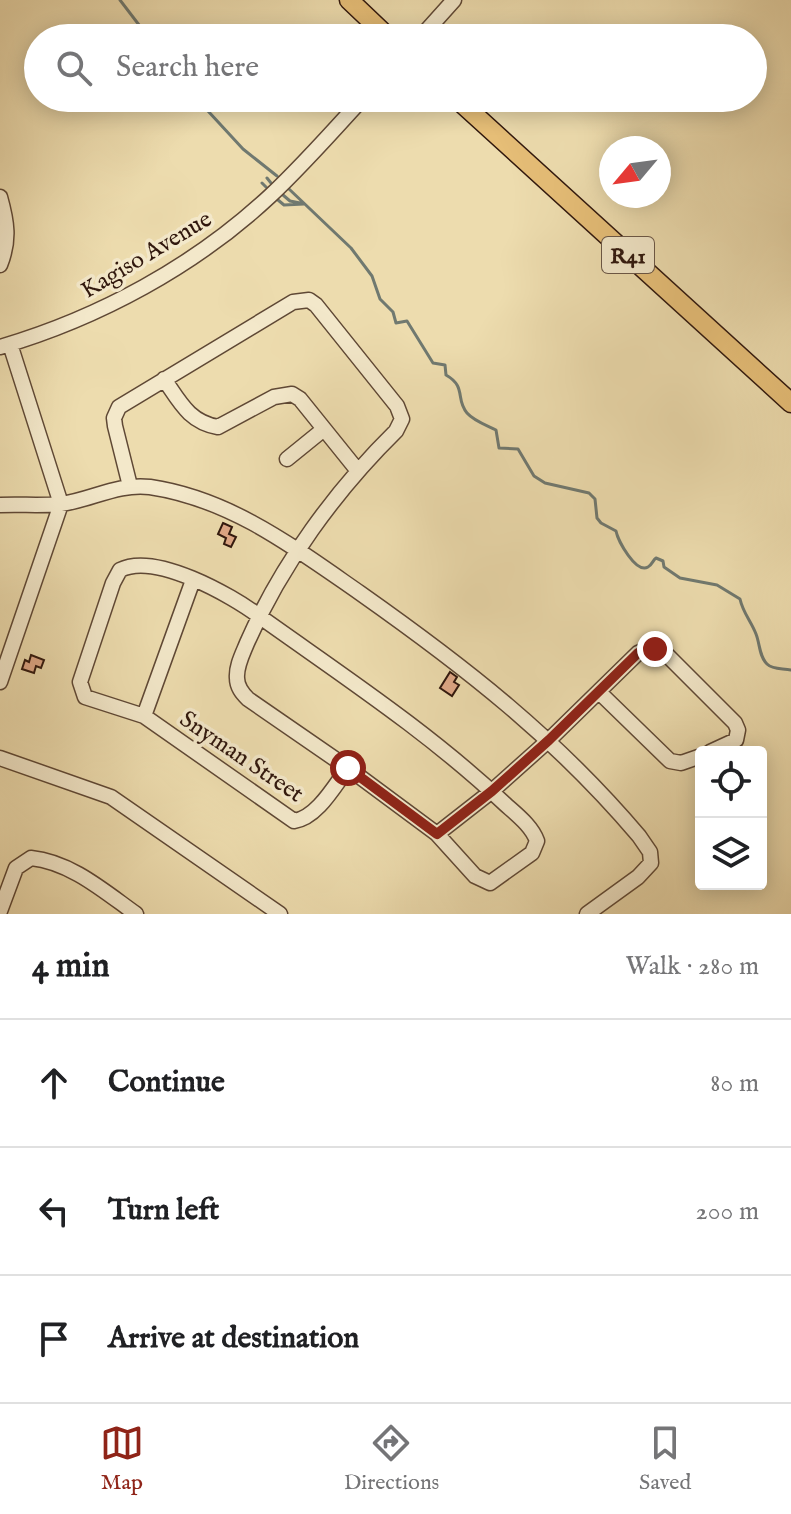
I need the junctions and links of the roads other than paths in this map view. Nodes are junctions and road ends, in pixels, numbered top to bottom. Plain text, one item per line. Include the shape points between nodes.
1 (349, 0) edge
2 (454, 0) edge
3 (374, 24) edge
4 (433, 24) edge
5 (350, 112) edge
6 (471, 112) edge
7 (1, 201) edge
8 (0, 265) edge
9 (5, 346) edge
10 (164, 379) junction
11 (791, 403) edge
12 (324, 429) junction
13 (287, 459) dead end
14 (358, 471) junction
15 (130, 486) junction
16 (61, 504) junction
17 (0, 505) edge
18 (299, 551) junction
19 (193, 580) junction
20 (259, 616) junction
21 (1, 675) edge
22 (599, 692) junction
23 (144, 716) junction
24 (549, 740) junction
25 (723, 746) edge
26 (0, 758) edge
27 (695, 758) edge
28 (348, 768) junction
29 (492, 791) junction
30 (437, 834) junction
31 (0, 911) edge
32 (136, 914) edge
33 (280, 914) edge
34 (587, 914) edge

1 - 3 main road
2 - 4 street
5 - 9 street, Kagiso Avenue via 269,196 185,261 83,318
6 - 11 main road, R41
7 - 8 street via 8,236
9 - 16 street
10 - 12 street via 190,415 208,426 228,424 286,393 300,399
10 - 14 street, Snyman Street via 293,302 309,300 402,419
10 - 15 street via 116,412
12 - 13 street
12 - 14 street
14 - 18 street, Snyman Street
15 - 16 street
15 - 18 street via 213,504
16 - 17 street
16 - 21 street
18 - 20 street, Snyman Street
18 - 24 street via 459,665
19 - 20 street via 217,588
19 - 23 street
19 - 23 street, Snyman Street via 140,565 120,570 113,583 81,691 92,701
20 - 28 street, Snyman Street via 238,667 239,688
20 - 29 street
22 - 24 street
22 - 25 street via 638,653 660,650 735,723 736,740
22 - 27 street via 670,761
23 - 28 street, Snyman Street via 294,821 313,812
24 - 29 street
24 - 34 street via 616,809 652,859 638,877
26 - 33 street via 111,797
28 - 30 street
29 - 30 street
29 - 30 street via 535,835 532,853 494,882 485,882
31 - 32 street via 16,868 31,858 80,875

